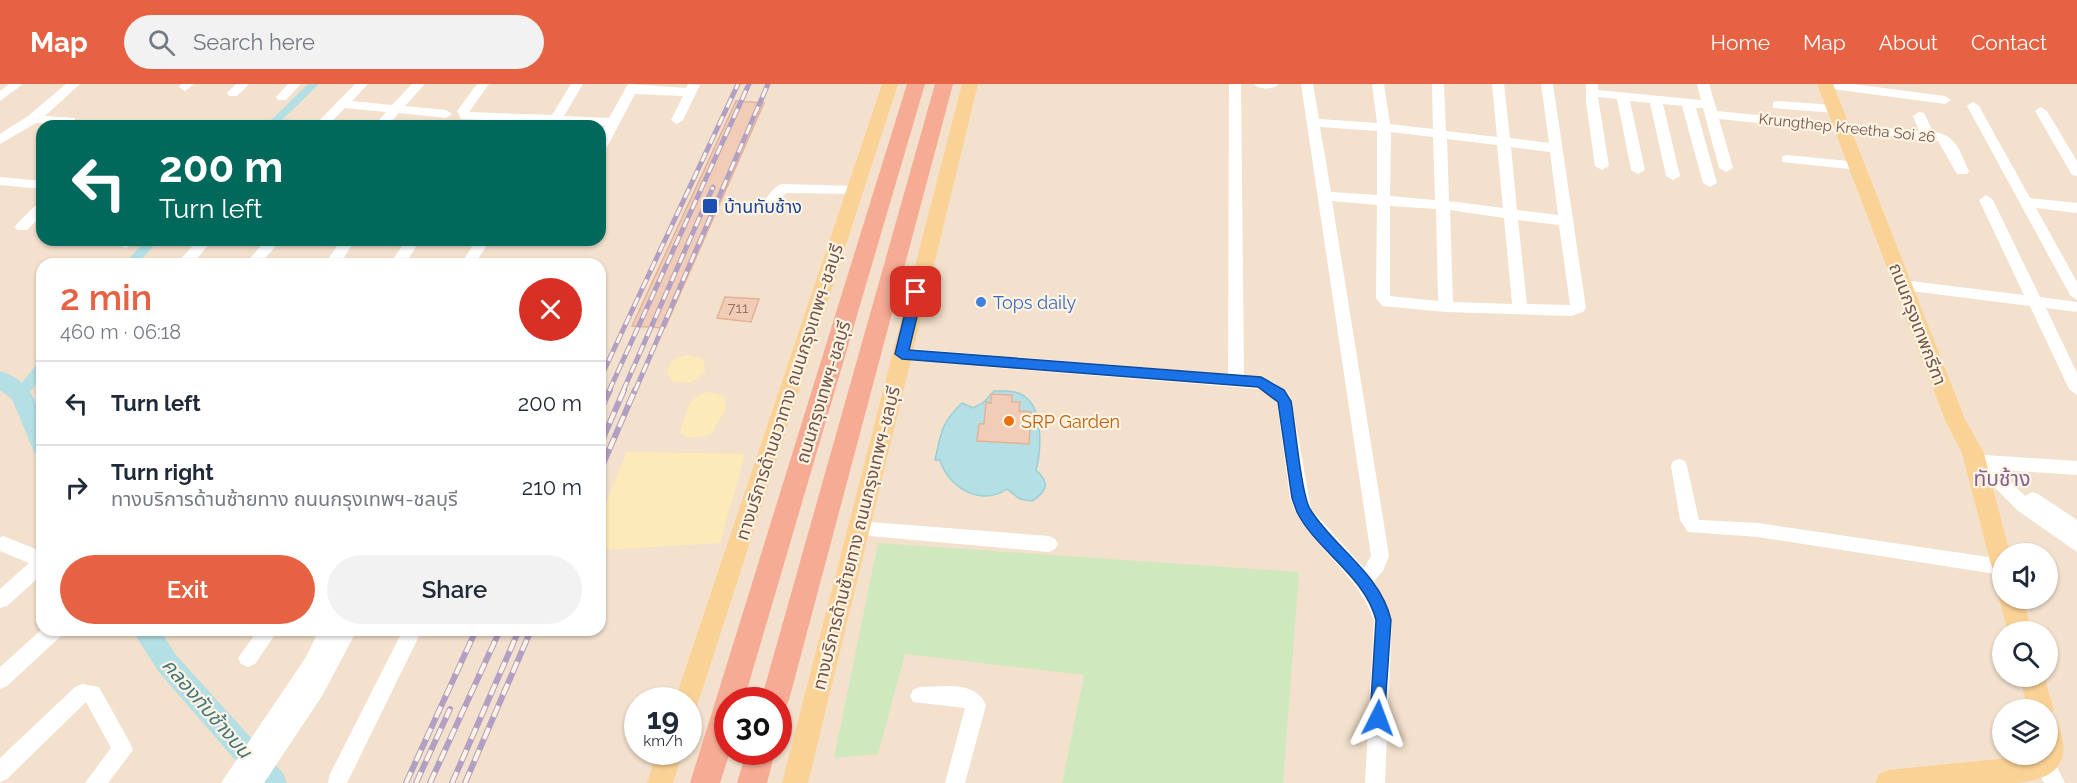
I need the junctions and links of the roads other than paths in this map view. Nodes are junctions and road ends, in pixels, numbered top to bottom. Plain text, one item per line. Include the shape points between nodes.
1 (17, 84) edge
2 (74, 84) edge
3 (243, 84) edge
4 (295, 84) edge
5 (362, 84) edge
6 (419, 84) edge
7 (483, 84) edge
8 (577, 84) edge
9 (890, 84) edge
10 (916, 84) edge
11 (945, 84) edge
12 (970, 84) edge
13 (1235, 84) edge
14 (1260, 84) edge
15 (1273, 84) edge
16 (1307, 84) edge
17 (1378, 84) edge
18 (1438, 84) edge
19 (1498, 84) edge
20 (1547, 84) edge
21 (1703, 84) edge
22 (1825, 84) edge
23 (632, 87) edge
24 (692, 88) edge
25 (1592, 88) edge
26 (1620, 92) edge
27 (233, 93) dead end
28 (0, 97) edge
29 (282, 97) dead end
30 (1655, 99) junction
31 (1945, 100) dead end
32 (1688, 103) junction
33 (342, 104) junction
34 (1778, 105) dead end
35 (1973, 106) dead end
36 (1835, 109) junction
37 (394, 110) junction
38 (1710, 110) junction
39 (2041, 111) dead end
40 (465, 113) junction
41 (1919, 116) dead end
42 (33, 119) junction
43 (52, 120) edge
44 (326, 120) edge
45 (385, 120) edge
46 (443, 120) edge
47 (462, 120) edge
48 (490, 120) edge
49 (555, 120) edge
50 (677, 120) dead end
51 (606, 122) edge
52 (614, 122) junction
53 (1313, 123) junction
54 (1384, 127) junction
55 (1842, 128) junction
56 (1441, 134) junction
57 (606, 136) edge
58 (1928, 136) junction
59 (0, 140) edge
60 (1502, 141) junction
61 (1555, 148) junction
62 (1787, 159) dead end
63 (1602, 166) dead end
64 (1858, 166) junction
65 (1726, 168) dead end
66 (1638, 170) dead end
67 (1962, 171) dead end
68 (2077, 172) edge
69 (1673, 176) dead end
70 (5, 181) edge
71 (1710, 183) dead end
72 (36, 184) edge
73 (856, 189) junction
74 (0, 192) edge
75 (1325, 196) junction
76 (1384, 199) junction
77 (1986, 200) dead end
78 (2026, 202) junction
79 (770, 205) dead end
80 (1443, 205) junction
81 (2077, 208) edge
82 (36, 213) edge
83 (1510, 214) junction
84 (1565, 221) junction
85 (22, 227) dead end
86 (200, 246) edge
87 (268, 246) edge
88 (189, 258) edge
89 (258, 258) edge
90 (1903, 285) junction
91 (2077, 295) edge
92 (2035, 301) junction
93 (1446, 307) junction
94 (2077, 307) edge
95 (1520, 309) junction
96 (902, 354) junction
97 (1236, 380) junction
98 (2077, 389) edge
99 (1983, 463) junction
100 (1679, 466) dead end
101 (2077, 468) edge
102 (858, 528) junction
103 (2077, 529) edge
104 (1998, 543) edge
105 (3, 544) dead end
106 (1049, 544) dead end
107 (2077, 544) edge
108 (36, 558) edge
109 (1992, 565) edge
110 (36, 573) edge
111 (1363, 581) junction
112 (0, 600) edge
113 (48, 636) edge
114 (264, 636) edge
115 (326, 636) edge
116 (345, 636) edge
117 (410, 636) edge
118 (248, 658) dead end
119 (0, 680) edge
120 (691, 687) edge
121 (734, 687) edge
122 (779, 687) edge
123 (920, 696) dead end
124 (295, 705) junction
125 (278, 730) junction
126 (714, 754) edge
127 (666, 765) edge
128 (757, 765) edge
129 (0, 772) edge
130 (2050, 774) edge
131 (337, 781) dead end
132 (95, 783) edge
133 (231, 783) edge
134 (252, 783) edge
135 (660, 783) edge
136 (705, 783) edge
137 (752, 783) edge
138 (795, 783) edge
139 (955, 783) edge
140 (1375, 783) edge
141 (1888, 783) edge

1 - 28 street
2 - 42 street
3 - 27 street
4 - 29 street
5 - 33 street
6 - 37 street
7 - 40 street
8 - 49 street
9 - 73 main road, ทางบริการด้านขวาทาง ถนนกรุงเทพฯ-ชลบุรี
10 - 121 highway, ถนนกรุงเทพฯ-ชลบุรี
11 - 122 highway, ถนนกรุงเทพฯ-ชลบุรี
12 - 96 main road, ทางบริการด้านซ้ายทาง ถนนกรุงเทพฯ-ชลบุรี
13 - 97 street
14 - 15 street
16 - 53 street
17 - 54 street
18 - 56 street
19 - 60 street
20 - 61 street
21 - 38 street
22 - 31 street
22 - 36 main road, ถนนกรุงเทพกรีฑา
23 - 24 street
23 - 52 street
24 - 50 street
25 - 26 street, Krungthep Kreetha Soi 26
25 - 63 street, Krungthep Kreetha Soi 26
26 - 30 street, Krungthep Kreetha Soi 26
26 - 66 street
30 - 32 street, Krungthep Kreetha Soi 26
30 - 69 street
32 - 38 street, Krungthep Kreetha Soi 26
32 - 71 street
33 - 37 street
33 - 44 street
34 - 36 street
35 - 78 street
36 - 55 main road, ถนนกรุงเทพกรีฑา
37 - 45 street
37 - 46 street
38 - 55 street, Krungthep Kreetha Soi 26
38 - 65 street
39 - 68 street
40 - 47 street
40 - 48 street
41 - 58 street
42 - 43 street
42 - 59 street
51 - 52 street
52 - 57 street
53 - 54 street
53 - 75 street
54 - 56 street
54 - 76 street
55 - 58 street, Krungthep Kreetha Soi 26
55 - 64 main road, ถนนกรุงเทพกรีฑา
56 - 60 street
56 - 80 street
58 - 67 street, Krungthep Kreetha Soi 26 via 1946,139
60 - 61 street
60 - 83 street
61 - 84 street
62 - 64 street
64 - 90 main road, ถนนกรุงเทพกรีฑา
70 - 72 street
70 - 74 street
73 - 79 street via 785,187 778,189
73 - 120 main road, ทางบริการด้านขวาทาง ถนนกรุงเทพฯ-ชลบุรี
75 - 76 street
75 - 111 street via 1380,556 1377,566
76 - 80 street
76 - 93 street via 1383,298 1393,304
77 - 92 street
78 - 81 street
78 - 91 street
80 - 83 street
80 - 93 street
82 - 85 street
83 - 84 street
83 - 95 street
84 - 95 street via 1578,308 1571,312
86 - 88 street
87 - 89 street
90 - 92 street
90 - 99 main road, ถนนกรุงเทพกรีฑา via 1955,420
92 - 94 street
92 - 98 street
93 - 95 street
96 - 97 street
96 - 102 main road, ทางบริการด้านซ้ายทาง ถนนกรุงเทพฯ-ชลบุรี
97 - 111 street via 1261,382 1285,401 1304,512
99 - 101 street
99 - 103 street
99 - 104 main road, ถนนกรุงเทพกรีฑา
99 - 107 street via 2023,505
100 - 109 street via 1689,520 1694,527 1758,530
102 - 106 street
102 - 138 main road, ทางบริการด้านซ้ายทาง ถนนกรุงเทพฯ-ชลบุรี
105 - 108 street
110 - 112 street
111 - 140 street via 1381,609 1383,620
113 - 119 street
114 - 118 street
115 - 124 street
116 - 124 street via 336,656
117 - 131 street
123 - 139 street via 968,697 976,705
124 - 125 street
125 - 133 street
125 - 134 street
126 - 136 highway
127 - 135 main road
128 - 137 highway
129 - 132 street via 82,693 88,692 123,750
130 - 141 main road via 2031,769

